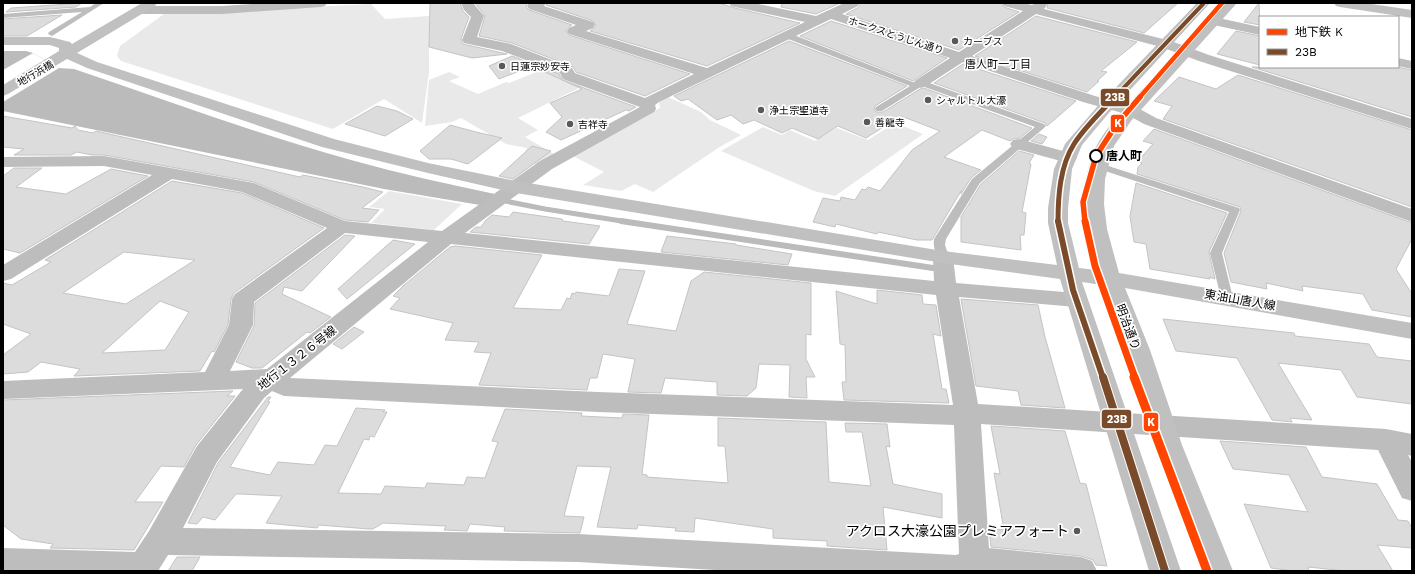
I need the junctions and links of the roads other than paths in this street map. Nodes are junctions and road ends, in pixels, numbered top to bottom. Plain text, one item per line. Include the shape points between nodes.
1 (101, 3) edge
2 (321, 3) edge
3 (467, 3) edge
4 (540, 3) edge
5 (736, 3) edge
6 (854, 3) edge
7 (1008, 3) edge
8 (1204, 3) edge
9 (1231, 3) edge
10 (1340, 3) edge
11 (142, 5) edge
12 (1039, 6) edge
13 (91, 9) junction
14 (830, 14) junction
15 (1412, 14) edge
16 (3, 16) edge
17 (816, 20) junction
18 (1214, 21) junction
19 (1259, 31) edge
20 (52, 34) dead end
21 (786, 35) junction
22 (3, 41) edge
23 (1166, 44) junction
24 (1185, 50) junction
25 (61, 51) junction
26 (963, 57) junction
27 (1399, 62) edge
28 (1412, 65) edge
29 (708, 73) junction
30 (3, 81) edge
31 (918, 85) junction
32 (3, 91) edge
33 (647, 104) junction
34 (1108, 104) junction
35 (879, 109) dead end
36 (1132, 111) junction
37 (1412, 124) edge
38 (1020, 144) junction
39 (1068, 158) junction
40 (3, 162) edge
41 (1099, 166) junction
42 (169, 172) junction
43 (512, 190) junction
44 (1412, 216) edge
45 (341, 227) junction
46 (446, 238) junction
47 (943, 257) junction
48 (1069, 273) junction
49 (3, 274) edge
50 (1109, 278) junction
51 (946, 289) junction
52 (1226, 298) junction
53 (1076, 300) junction
54 (1412, 330) edge
55 (273, 378) junction
56 (213, 380) junction
57 (3, 390) edge
58 (967, 413) junction
59 (1118, 422) junction
60 (1161, 426) junction
61 (1399, 443) edge
62 (1412, 489) edge
63 (160, 541) junction
64 (3, 562) edge
65 (975, 566) edge
66 (142, 569) edge
67 (1081, 571) edge
68 (1165, 571) edge
69 (1217, 571) edge

1 - 13 lane
2 - 11 street via 222,10
3 - 33 street via 478,16 469,40 506,46 567,71 568,76
4 - 29 street via 533,6 588,25 574,31
5 - 17 street
6 - 14 street
7 - 12 street
8 - 23 street
9 - 18 street, 明治通り
10 - 15 street
11 - 25 street
12 - 23 street
12 - 26 street
13 - 16 lane
13 - 20 lane
14 - 17 street
14 - 26 street, ホークスとうじん通り
17 - 21 street
18 - 19 street
18 - 24 street, 明治通り
21 - 29 street
21 - 31 lane
22 - 25 street, 東油山唐人線 via 50,41
23 - 24 street
23 - 34 street
24 - 36 street, 明治通り
24 - 37 street
25 - 30 street, 地行浜橋
25 - 32 street, 地行浜橋
25 - 43 street, 東油山唐人線 via 92,65 328,143
26 - 31 street
26 - 34 street, ホークスとうじん通り
27 - 28 street
29 - 33 street
31 - 35 lane
31 - 38 lane via 1041,126
33 - 43 street, 地行１３２６号線 via 648,109 546,165
34 - 36 street, ホークスとうじん通り
34 - 39 street via 1074,144
36 - 41 street, 明治通り via 1120,124 1102,152
36 - 44 street, ホークスとうじん通り via 1150,121
38 - 39 street
38 - 47 lane via 976,182 940,239
39 - 48 street via 1063,169 1058,223
40 - 42 street via 104,161
41 - 50 street, 明治通り via 1094,202 1096,228
41 - 52 lane via 1235,210 1216,253
42 - 45 street via 247,187
42 - 49 street
43 - 46 street, 地行１３２６号線
43 - 47 street, 東油山唐人線
45 - 46 street
45 - 56 street via 243,299 241,325
46 - 51 street
46 - 55 street, 地行１３２６号線
47 - 48 street, 東油山唐人線
47 - 51 street
48 - 50 street, 東油山唐人線
48 - 53 street
50 - 52 street, 東油山唐人線
50 - 60 street, 明治通り via 1138,349
51 - 53 street
51 - 58 street
52 - 54 street, 東油山唐人線
53 - 59 street
55 - 56 street
55 - 58 street via 284,387 598,402 959,415
55 - 63 street, 地行１３２６号線 via 255,391 208,454
56 - 57 street
58 - 59 street
58 - 65 street
59 - 60 street
59 - 68 street
60 - 61 street
60 - 69 street, 明治通り
61 - 62 street
63 - 65 street via 578,548 959,570
63 - 66 street, 地行１３２６号線
64 - 66 street
65 - 67 street

